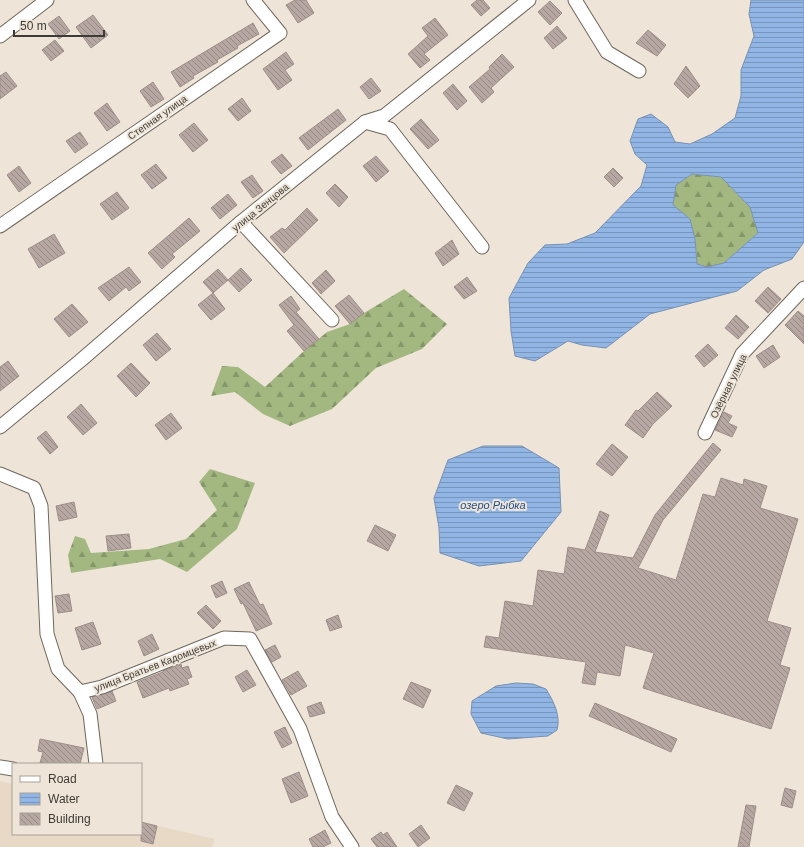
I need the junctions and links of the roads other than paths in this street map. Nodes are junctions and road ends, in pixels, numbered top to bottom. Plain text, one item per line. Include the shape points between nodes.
1 (47, 0) edge
2 (253, 0) edge
3 (529, 0) edge
4 (575, 0) edge
5 (0, 36) edge
6 (639, 71) dead end
7 (365, 122) junction
8 (241, 222) junction
9 (0, 226) edge
10 (482, 248) dead end
11 (804, 288) edge
12 (332, 320) dead end
13 (0, 428) edge
14 (705, 433) dead end
15 (0, 474) edge
16 (80, 692) junction
17 (96, 763) edge
18 (0, 767) edge
19 (12, 769) edge
20 (352, 847) edge

1 - 5 street
2 - 9 street, Степная улица via 280,33
3 - 7 street, улица Зенцова via 384,116
4 - 6 street via 607,52
7 - 8 street, улица Зенцова
7 - 10 street via 390,129
8 - 12 street
8 - 13 street, улица Зенцова
11 - 14 street, Озёрная улица via 742,354
15 - 16 street via 34,488 41,506 48,634 58,668
16 - 17 street via 90,714
16 - 20 street, улица Братьев Кадомцевых via 102,687 224,638 250,639 300,730 332,817
18 - 19 street

